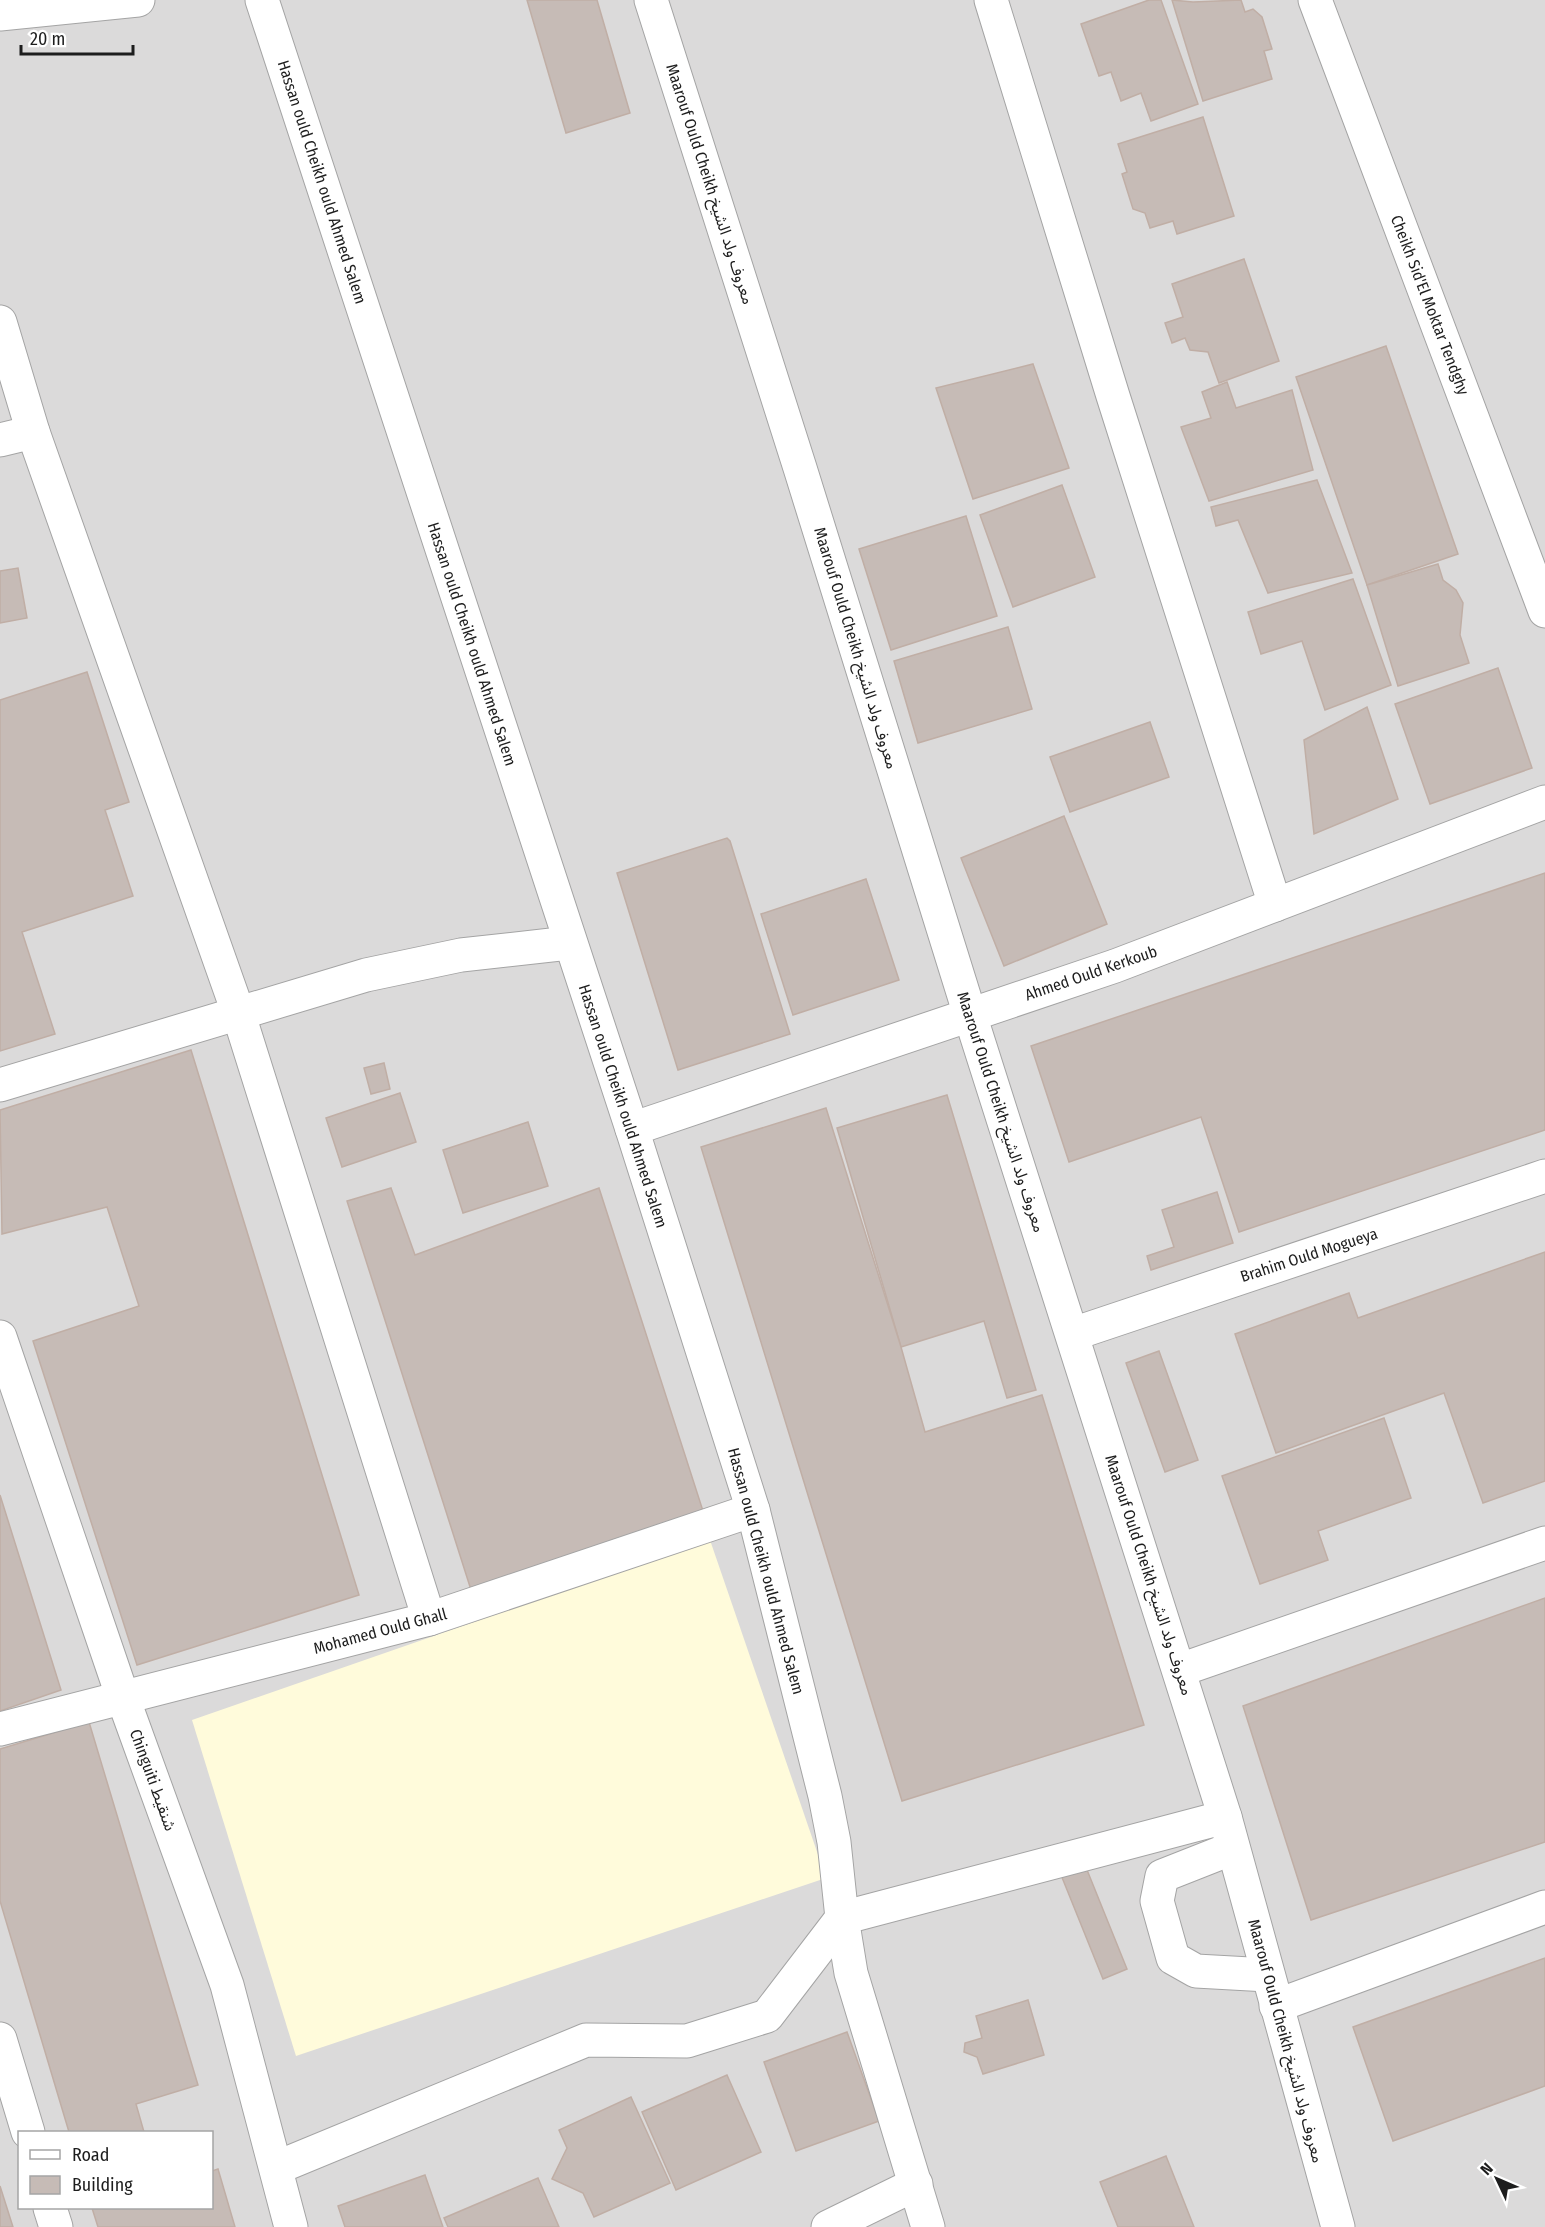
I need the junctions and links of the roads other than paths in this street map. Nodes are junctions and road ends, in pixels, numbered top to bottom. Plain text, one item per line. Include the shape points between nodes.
1 (138, 0) edge
2 (262, 0) edge
3 (651, 0) edge
4 (991, 0) edge
5 (1315, 0) edge
6 (0, 14) edge
7 (0, 322) edge
8 (33, 432) junction
9 (0, 440) edge
10 (1545, 610) edge
11 (1545, 802) edge
12 (1275, 905) junction
13 (569, 942) junction
14 (238, 1012) junction
15 (970, 1015) junction
16 (0, 1085) edge
17 (632, 1129) junction
18 (1545, 1176) edge
19 (1073, 1334) junction
20 (0, 1337) edge
21 (753, 1510) junction
22 (1545, 1543) edge
23 (429, 1619) junction
24 (1180, 1670) junction
25 (123, 1698) junction
26 (0, 1729) edge
27 (1225, 1817) junction
28 (1233, 1848) junction
29 (1545, 1907) edge
30 (842, 1918) junction
31 (1268, 1975) junction
32 (1276, 2006) junction
33 (0, 2039) edge
34 (27, 2131) edge
35 (276, 2168) junction
36 (916, 2184) junction
37 (50, 2209) edge
38 (56, 2227) edge
39 (291, 2227) edge
40 (828, 2227) edge
41 (928, 2227) edge
42 (1338, 2227) edge

1 - 6 street
2 - 13 street, Hassan ould Cheikh ould Ahmed Salem
3 - 15 street, Maarouf Ould Cheikh معروف ولد الشيخ
4 - 12 street
5 - 10 street, Cheikh Sid'El Moktar Tendghy
7 - 8 street
8 - 9 street
8 - 14 street
11 - 12 street, Ahmed Ould Kerkoub
12 - 15 street, Ahmed Ould Kerkoub via 1115,966
13 - 14 street via 461,955 376,973
13 - 17 street, Hassan ould Cheikh ould Ahmed Salem
14 - 16 street
14 - 23 street
15 - 17 street, Ahmed Ould Kerkoub
15 - 19 street, Maarouf Ould Cheikh معروف ولد الشيخ
17 - 21 street, Hassan ould Cheikh ould Ahmed Salem
18 - 19 street, Brahim Ould Mogueya
19 - 24 street, Maarouf Ould Cheikh معروف ولد الشيخ
20 - 25 street, Chinguiti شنقيط
21 - 23 street, Mohamed Ould Ghall
21 - 30 street, Hassan ould Cheikh ould Ahmed Salem via 825,1796
22 - 24 street
23 - 25 street, Mohamed Ould Ghall
24 - 27 street, Maarouf Ould Cheikh معروف ولد الشيخ
25 - 26 street, Mohamed Ould Ghall
25 - 35 street, Chinguiti شنقيط via 227,1985
27 - 28 street, Maarouf Ould Cheikh معروف ولد الشيخ
27 - 30 street
28 - 31 street, Maarouf Ould Cheikh معروف ولد الشيخ
28 - 31 street via 1162,1876 1157,1901 1173,1958 1196,1971
29 - 32 street
30 - 35 street via 767,2016 687,2041 586,2040
30 - 36 street, Hassan ould Cheikh ould Ahmed Salem via 864,2022
31 - 32 street, Maarouf Ould Cheikh معروف ولد الشيخ
32 - 42 street, Maarouf Ould Cheikh معروف ولد الشيخ
33 - 34 street
35 - 39 street, Chinguiti شنقيط
36 - 40 street
36 - 41 street, Hassan ould Cheikh ould Ahmed Salem
37 - 38 street

